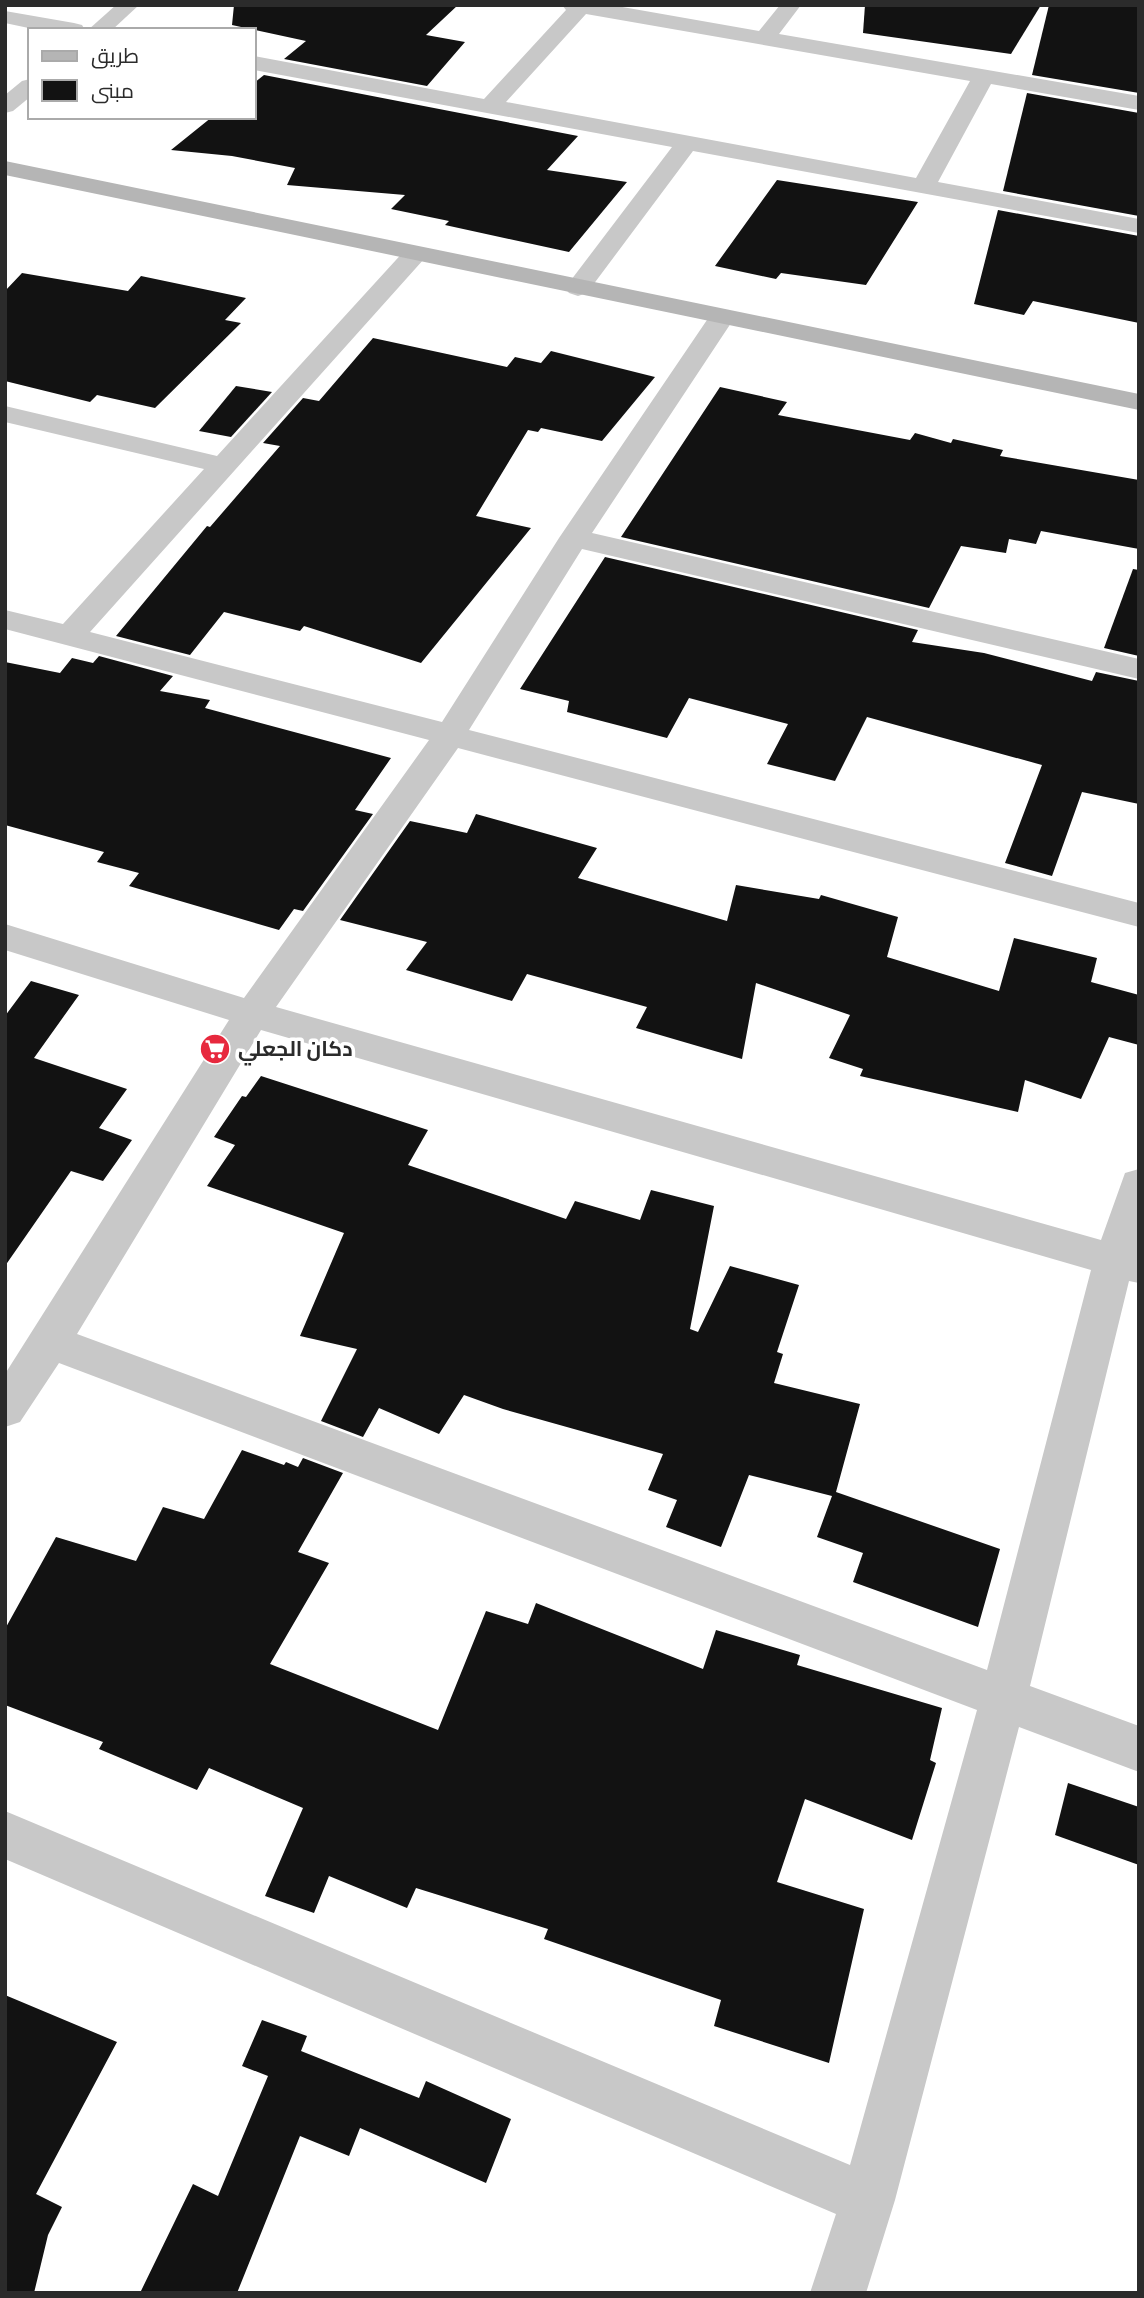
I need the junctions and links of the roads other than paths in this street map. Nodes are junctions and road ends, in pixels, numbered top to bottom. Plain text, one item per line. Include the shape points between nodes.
1 (129, 5) edge
2 (791, 5) edge
3 (576, 6) edge
4 (5, 18) edge
5 (62, 28) edge
6 (101, 28) edge
7 (765, 37) junction
8 (256, 63) edge
9 (984, 76) junction
10 (28, 88) edge
11 (1139, 103) edge
12 (5, 106) edge
13 (489, 107) junction
14 (687, 143) junction
15 (5, 169) edge
16 (923, 187) junction
17 (1139, 226) edge
18 (415, 254) junction
19 (578, 288) junction
20 (722, 317) junction
21 (1139, 402) edge
22 (5, 414) edge
23 (221, 465) junction
24 (574, 538) junction
25 (5, 619) edge
26 (69, 636) junction
27 (1139, 669) edge
28 (450, 735) junction
29 (1139, 915) edge
30 (5, 937) edge
31 (252, 1014) junction
32 (1139, 1184) edge
33 (1126, 1263) edge
34 (50, 1342) junction
35 (5, 1409) edge
36 (1003, 1700) junction
37 (1139, 1749) edge
38 (5, 1835) edge
39 (867, 2200) junction
40 (838, 2293) edge

1 - 6 street
2 - 7 street
3 - 7 street
3 - 13 street
4 - 5 street
7 - 9 street
8 - 13 street
9 - 11 street
9 - 16 street
10 - 12 street
13 - 14 street
14 - 16 street
14 - 19 street
15 - 18 street
16 - 17 street
18 - 19 street
18 - 23 street
19 - 20 street
20 - 21 street
20 - 24 street
22 - 23 street
23 - 26 street
24 - 27 street
24 - 28 street
25 - 26 street
26 - 28 street
28 - 29 street
28 - 31 street
30 - 31 street
31 - 33 street
31 - 34 street
32 - 33 street
33 - 36 street
34 - 35 street
34 - 36 street
36 - 37 street
36 - 39 street
38 - 39 street
39 - 40 street

